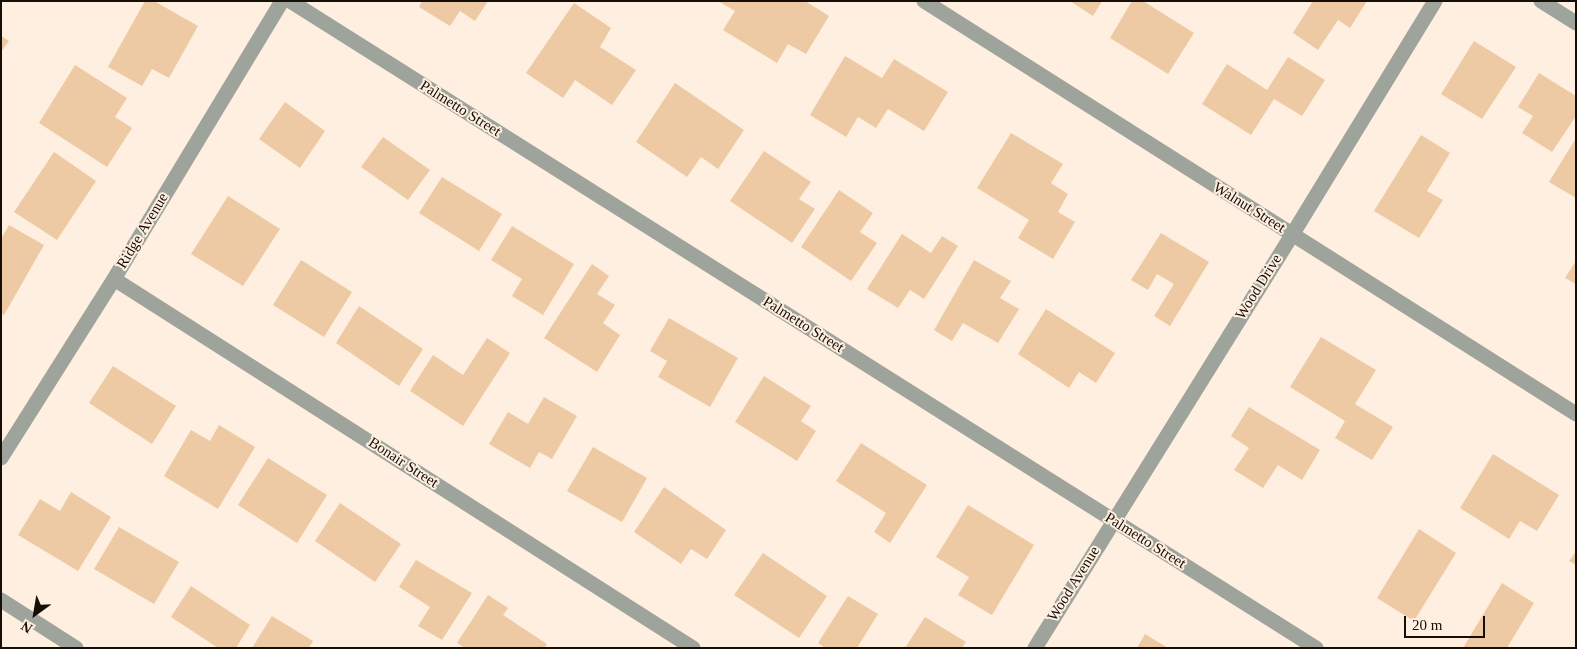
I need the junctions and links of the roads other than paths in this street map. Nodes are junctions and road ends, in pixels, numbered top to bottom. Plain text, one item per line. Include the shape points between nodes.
1 (282, 1) edge
2 (290, 1) edge
3 (924, 1) edge
4 (1435, 1) edge
5 (1541, 1) edge
6 (1576, 23) edge
7 (1292, 235) junction
8 (114, 278) junction
9 (1576, 414) edge
10 (1, 458) edge
11 (1113, 521) junction
12 (1, 600) edge
13 (76, 648) edge
14 (693, 648) edge
15 (1035, 648) edge
16 (1316, 648) edge

1 - 8 street, Ridge Avenue
2 - 11 street, Palmetto Street
3 - 7 street, Walnut Street
4 - 7 street, Wood Drive
5 - 6 street
7 - 9 street, Walnut Street
7 - 11 street, Wood Drive
8 - 10 street, Ridge Avenue
8 - 14 street, Bonair Street
11 - 15 street, Wood Avenue
11 - 16 street, Palmetto Street
12 - 13 street

